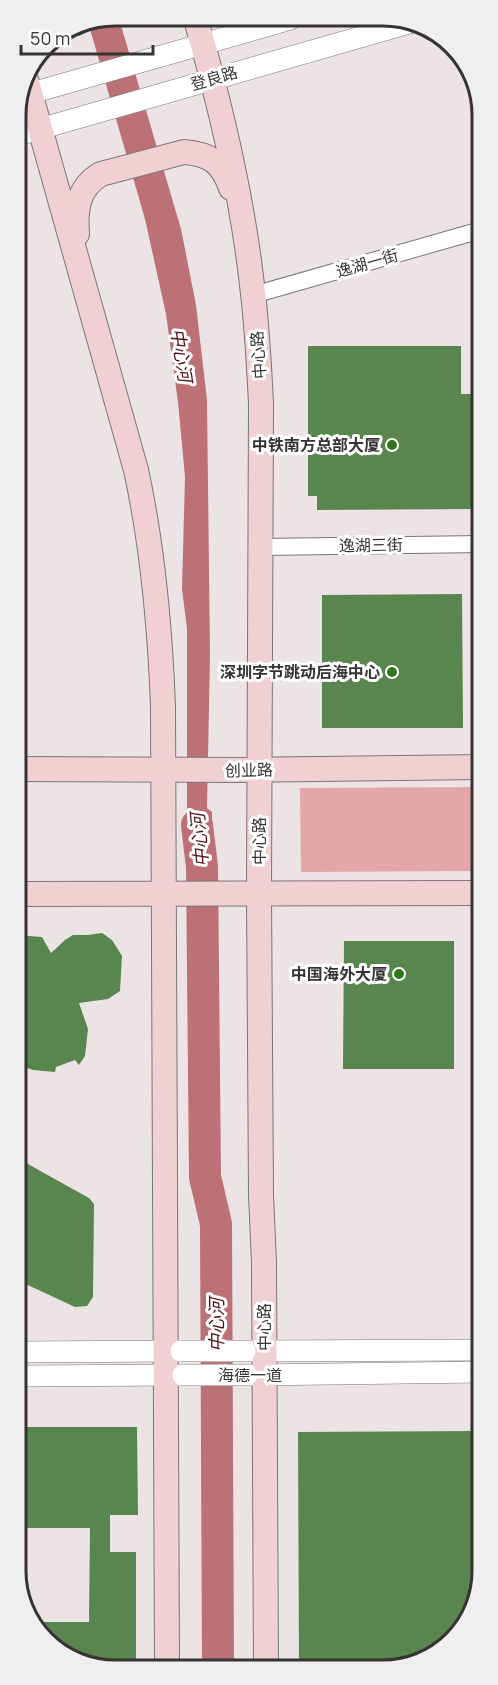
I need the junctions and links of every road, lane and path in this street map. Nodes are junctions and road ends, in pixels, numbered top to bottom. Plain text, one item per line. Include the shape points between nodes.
1 (197, 25) edge
2 (270, 25) edge
3 (397, 27) edge
4 (203, 44) junction
5 (212, 79) junction
6 (30, 89) edge
7 (28, 96) edge
8 (41, 129) junction
9 (26, 133) edge
10 (243, 227) junction
11 (472, 233) edge
12 (83, 282) junction
13 (253, 295) junction
14 (472, 544) edge
15 (261, 547) junction
16 (472, 767) edge
17 (26, 769) edge
18 (167, 770) junction
19 (250, 770) junction
20 (472, 892) edge
21 (169, 893) junction
22 (251, 893) junction
23 (25, 894) edge
24 (472, 1350) edge
25 (174, 1351) junction
26 (255, 1351) junction
27 (25, 1352) edge
28 (472, 1372) edge
29 (174, 1375) junction
30 (256, 1375) junction
31 (25, 1376) edge
32 (167, 1660) edge
33 (266, 1660) edge

1 - 4 main road, 中心路
2 - 4 street
3 - 5 street, 登良路
4 - 5 main road, 中心路
4 - 6 street via 56,86
5 - 8 street, 登良路
5 - 10 main road, 中心路
7 - 8 main road
8 - 9 street, 登良路
8 - 12 main road
10 - 12 main road via 225,172 207,156 184,152 101,174 93,178 77,206
10 - 13 main road, 中心路
11 - 13 street, 逸湖一街
12 - 18 main road via 136,471 147,528
13 - 15 main road, 中心路 via 261,404
14 - 15 street, 逸湖三街
15 - 19 main road, 中心路
16 - 19 main road, 创业路
17 - 18 main road, 创业路
18 - 19 main road, 创业路
18 - 21 main road
19 - 22 main road, 中心路
20 - 22 main road
21 - 22 main road
21 - 23 main road
21 - 25 main road
22 - 26 main road, 中心路 via 264,1263
24 - 26 street, 海德一道
25 - 26 street, 海德一道, bridge
25 - 27 street, 海德一道
25 - 29 main road
26 - 30 main road, 中心路
28 - 30 street, 海德一道
29 - 30 street, 海德一道, bridge
29 - 31 street, 海德一道
29 - 32 main road
30 - 33 main road, 中心路

